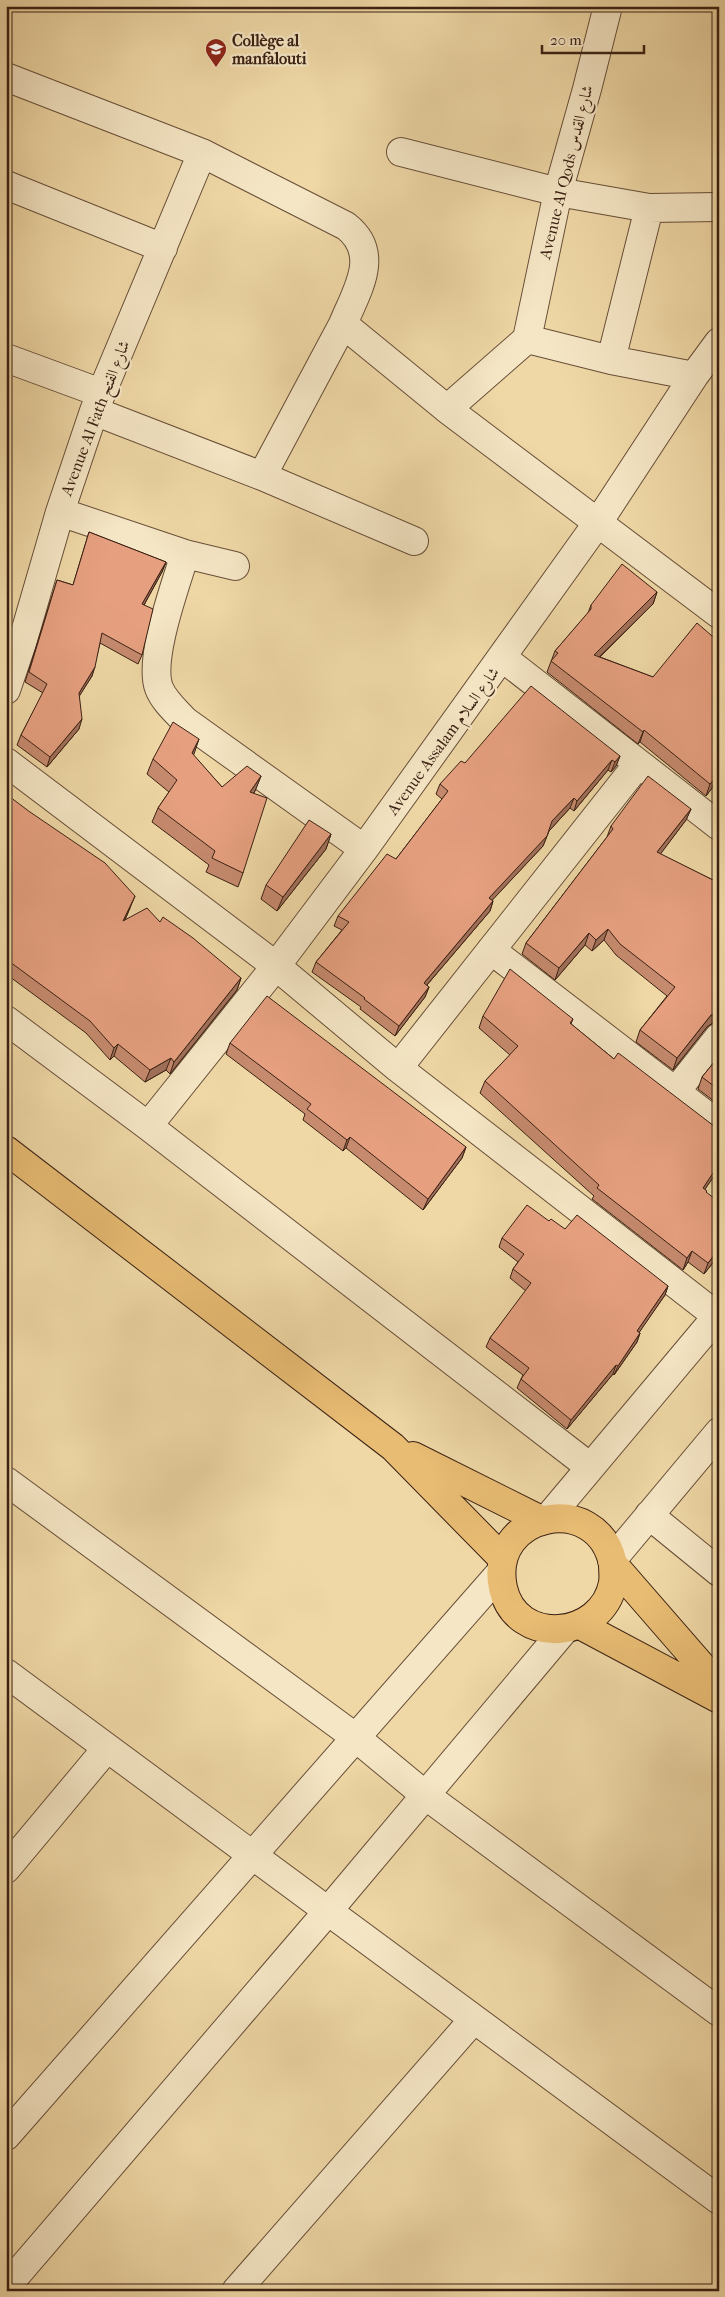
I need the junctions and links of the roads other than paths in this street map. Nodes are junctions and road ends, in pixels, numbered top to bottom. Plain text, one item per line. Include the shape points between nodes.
1 (608, 6) edge
2 (6, 77) edge
3 (401, 152) dead end
4 (202, 153) junction
5 (6, 185) edge
6 (558, 192) junction
7 (719, 207) edge
8 (649, 208) junction
9 (163, 248) junction
10 (343, 324) junction
11 (527, 339) junction
12 (719, 342) edge
13 (6, 358) edge
14 (612, 360) junction
15 (694, 376) junction
16 (98, 402) junction
17 (447, 408) junction
18 (262, 476) junction
19 (60, 512) junction
20 (598, 521) junction
21 (414, 541) dead end
22 (185, 554) junction
23 (235, 566) dead end
24 (719, 614) edge
25 (503, 658) junction
26 (6, 690) edge
27 (6, 762) edge
28 (638, 764) junction
29 (719, 826) edge
30 (364, 849) junction
31 (491, 950) junction
32 (276, 966) junction
33 (6, 1020) edge
34 (719, 1037) edge
35 (398, 1068) junction
36 (676, 1091) junction
37 (719, 1125) edge
38 (148, 1126) junction
39 (6, 1150) edge
40 (718, 1315) edge
41 (719, 1432) edge
42 (393, 1447) junction
43 (590, 1467) junction
44 (6, 1481) edge
45 (649, 1515) junction
46 (544, 1519) junction
47 (613, 1562) junction
48 (502, 1566) junction
49 (719, 1572) edge
50 (572, 1627) junction
51 (6, 1673) edge
52 (719, 1686) edge
53 (719, 1699) edge
54 (355, 1737) junction
55 (107, 1748) junction
56 (425, 1794) junction
57 (252, 1854) junction
58 (6, 1869) edge
59 (328, 1911) junction
60 (719, 2012) edge
61 (474, 2019) junction
62 (6, 2136) edge
63 (719, 2200) edge
64 (6, 2287) edge
65 (236, 2291) edge

1 - 6 street, Avenue Al Qods شارع القدس
2 - 4 street
3 - 6 street
4 - 9 street, Avenue Al Fath شارع الفتح
4 - 10 street via 333,218 359,238 364,252 363,275
5 - 9 street
6 - 8 street
6 - 11 street, Avenue Al Qods شارع القدس
7 - 8 street
8 - 14 street
9 - 16 street, Avenue Al Fath شارع الفتح
10 - 17 street
10 - 18 street
11 - 14 street
11 - 17 street
12 - 15 street, Avenue Assalam شارع السلام
13 - 16 street
14 - 15 street
15 - 20 street, Avenue Assalam شارع السلام
16 - 18 street
16 - 19 street, Avenue Al Fath شارع الفتح
17 - 20 street
18 - 21 street
19 - 22 street
19 - 26 street, Avenue Al Fath شارع الفتح
20 - 24 street
20 - 25 street, Avenue Assalam شارع السلام
22 - 23 street
22 - 30 street via 165,622 156,668 159,687 166,700 185,721
25 - 28 street
25 - 30 street, Avenue Assalam شارع السلام
27 - 32 street
28 - 29 street
28 - 31 street
30 - 32 street, Avenue Assalam شارع السلام
31 - 35 street
31 - 36 street
32 - 35 street
32 - 38 street, Avenue Assalam شارع السلام
33 - 38 street
34 - 36 street
35 - 40 street
36 - 37 street
38 - 43 street
39 - 42 main road
40 - 43 street
41 - 45 street
42 - 46 main road
42 - 48 main road
43 - 46 street
44 - 54 street
45 - 47 street
45 - 49 street
46 - 47 main road via 569,1518 589,1526 604,1540
46 - 48 main road via 517,1535
47 - 50 main road via 613,1583 607,1600 596,1614
47 - 52 main road
48 - 50 main road via 504,1591 512,1608 527,1622 545,1629
48 - 54 street
50 - 53 main road
50 - 56 street
51 - 55 street
54 - 56 street
54 - 57 street
55 - 57 street
55 - 58 street
56 - 59 street
56 - 60 street
57 - 59 street
57 - 62 street
59 - 61 street
59 - 64 street
61 - 63 street
61 - 65 street

